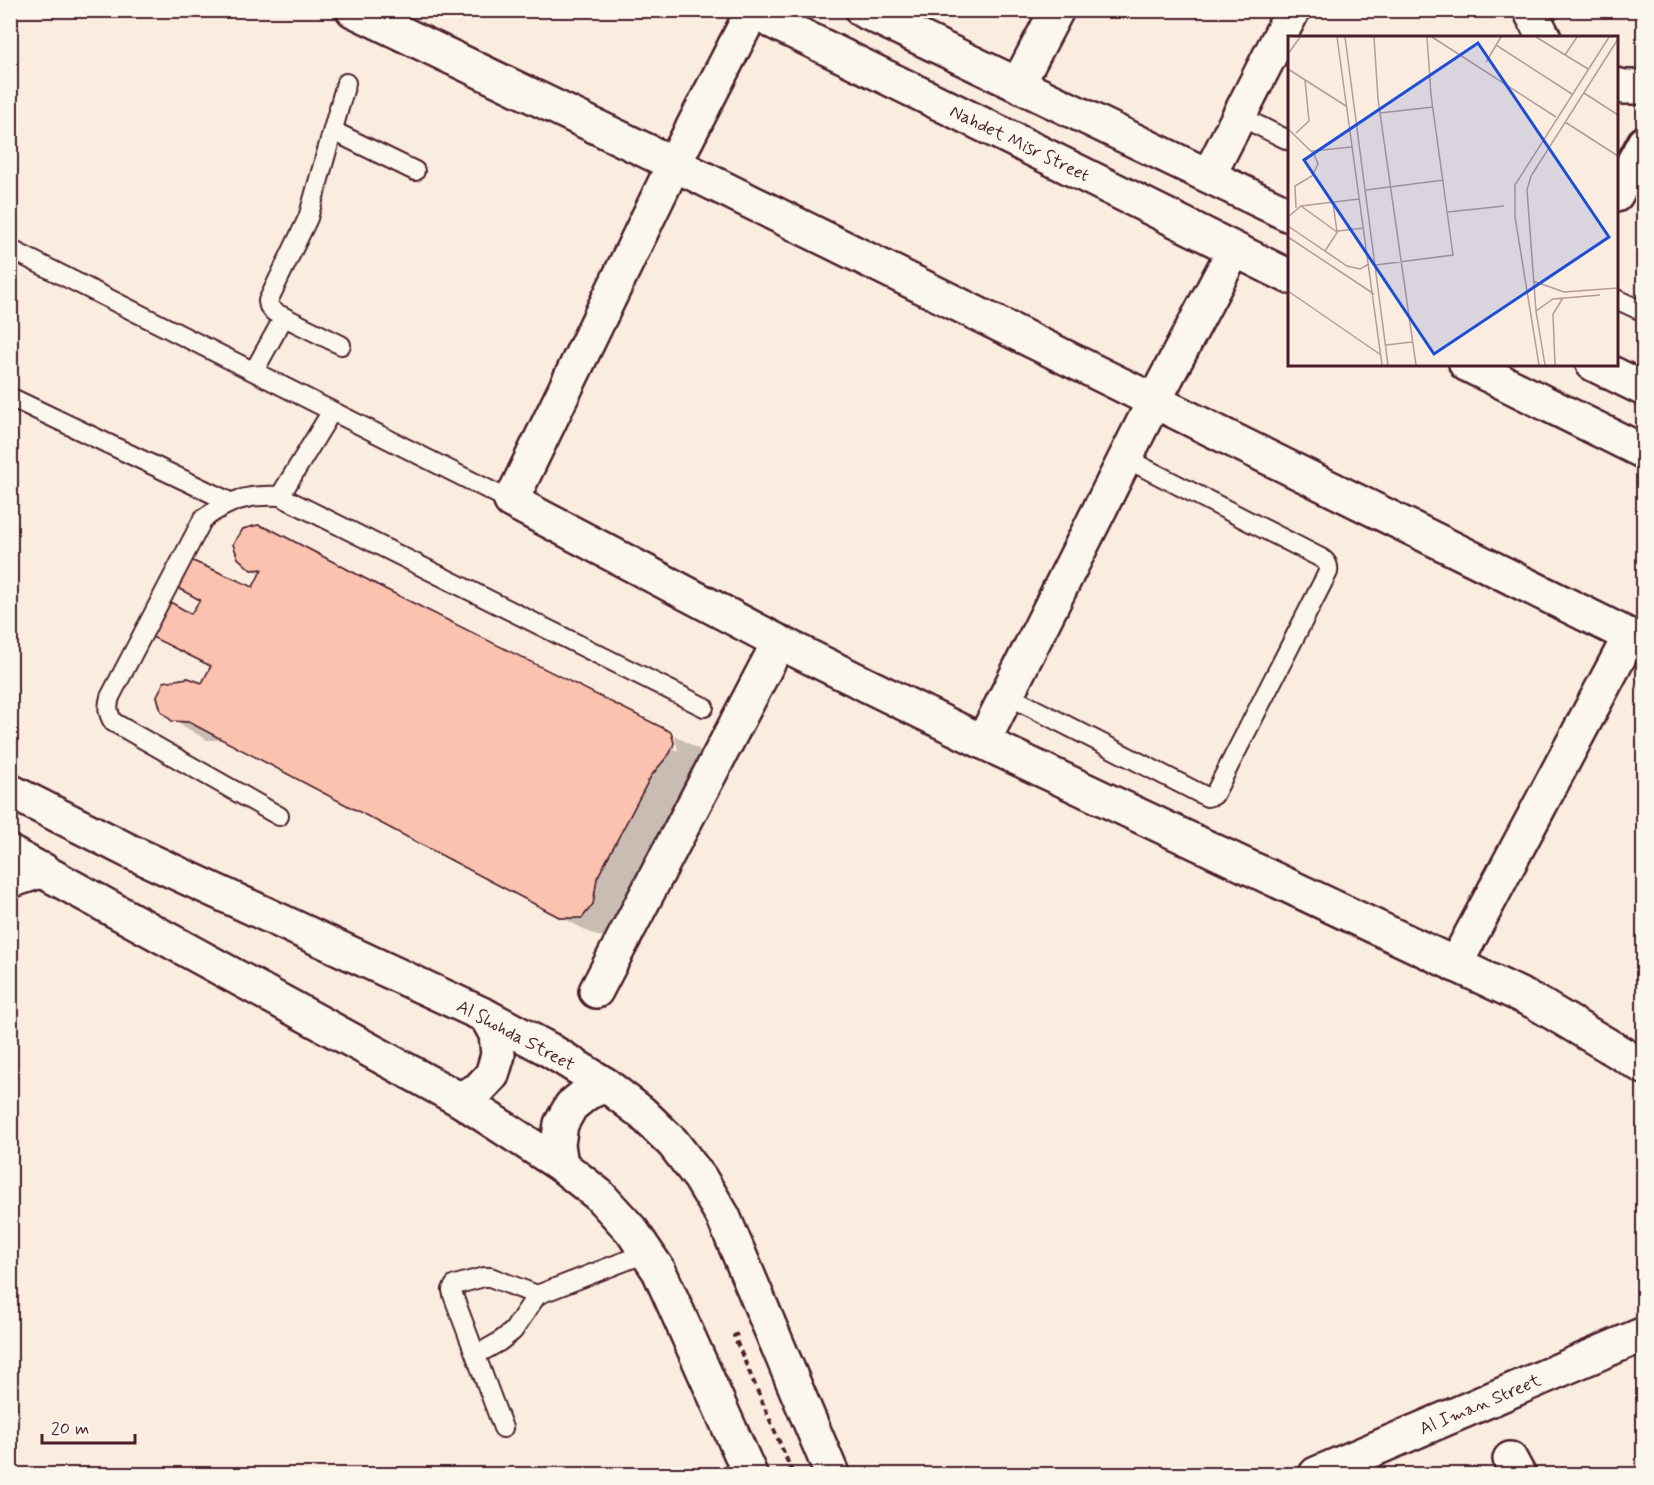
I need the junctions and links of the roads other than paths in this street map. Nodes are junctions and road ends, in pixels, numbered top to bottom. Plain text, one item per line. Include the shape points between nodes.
1 (353, 10) edge
2 (1057, 10) edge
3 (1293, 10) edge
4 (1530, 10) edge
5 (750, 11) edge
6 (869, 12) edge
7 (1543, 36) edge
8 (346, 83) dead end
9 (1018, 84) junction
10 (1618, 85) edge
11 (1644, 87) edge
12 (1239, 116) junction
13 (333, 131) junction
14 (1288, 140) edge
15 (1644, 143) edge
16 (674, 164) junction
17 (416, 171) dead end
18 (1209, 175) junction
19 (1618, 193) edge
20 (1288, 214) edge
21 (10, 249) edge
22 (1234, 250) junction
23 (1288, 276) edge
24 (1618, 299) edge
25 (1644, 312) edge
26 (284, 317) junction
27 (341, 345) dead end
28 (1470, 366) edge
29 (1597, 366) edge
30 (254, 371) junction
31 (1644, 389) edge
32 (10, 397) edge
33 (1154, 401) junction
34 (332, 411) junction
35 (1644, 452) edge
36 (1125, 458) junction
37 (280, 496) junction
38 (511, 501) junction
39 (230, 502) junction
40 (1637, 640) edge
41 (779, 642) junction
42 (1007, 695) junction
43 (704, 707) dead end
44 (983, 742) junction
45 (10, 791) edge
46 (279, 816) dead end
47 (10, 852) edge
48 (43, 870) junction
49 (10, 881) edge
50 (1455, 965) junction
51 (596, 992) dead end
52 (486, 1016) junction
53 (1644, 1067) edge
54 (606, 1085) junction
55 (459, 1099) junction
56 (561, 1164) junction
57 (646, 1253) junction
58 (537, 1295) junction
59 (1644, 1334) edge
60 (476, 1355) junction
61 (503, 1428) dead end
62 (750, 1474) edge
63 (832, 1474) edge
64 (1316, 1474) edge

1 - 16 main road
2 - 9 main road
3 - 12 main road
4 - 7 main road
5 - 16 main road
5 - 22 main road, Nahdet Misr Street
6 - 9 main road
8 - 13 lane
9 - 18 main road
10 - 11 main road
12 - 14 lane
12 - 18 main road
13 - 17 lane
13 - 26 lane via 308,218 268,301 271,309
15 - 19 main road
16 - 33 main road
16 - 38 main road
18 - 20 main road
21 - 30 lane
22 - 23 main road, Nahdet Misr Street
22 - 33 main road
24 - 25 lane
26 - 27 lane
26 - 30 lane
28 - 35 main road
29 - 31 main road
30 - 34 lane
32 - 39 lane
33 - 36 main road
33 - 40 main road
34 - 37 lane
34 - 38 lane
36 - 42 main road
36 - 42 lane via 1321,558 1326,561 1328,572 1214,795 1201,794
37 - 39 lane
37 - 43 lane
38 - 41 main road
39 - 46 lane via 203,519 110,697 108,715 121,727
40 - 50 main road
41 - 44 main road
41 - 51 main road
42 - 44 main road
44 - 50 main road
45 - 52 main road, Al Shohda Street via 129,851
47 - 48 main road
48 - 49 main road
48 - 55 main road
50 - 53 main road via 1535,1002
52 - 54 main road, Al Shohda Street
52 - 55 main road via 496,1034 498,1055 492,1075 478,1090
54 - 56 main road via 587,1093 572,1106 561,1124
54 - 63 main road, Al Shohda Street via 673,1143 723,1216
55 - 56 main road
56 - 57 main road via 599,1195
57 - 58 lane
57 - 62 main road via 659,1271
58 - 60 lane via 513,1331
58 - 60 lane via 490,1277 455,1285 453,1295
59 - 64 main road, Al Iman Street
60 - 61 lane

